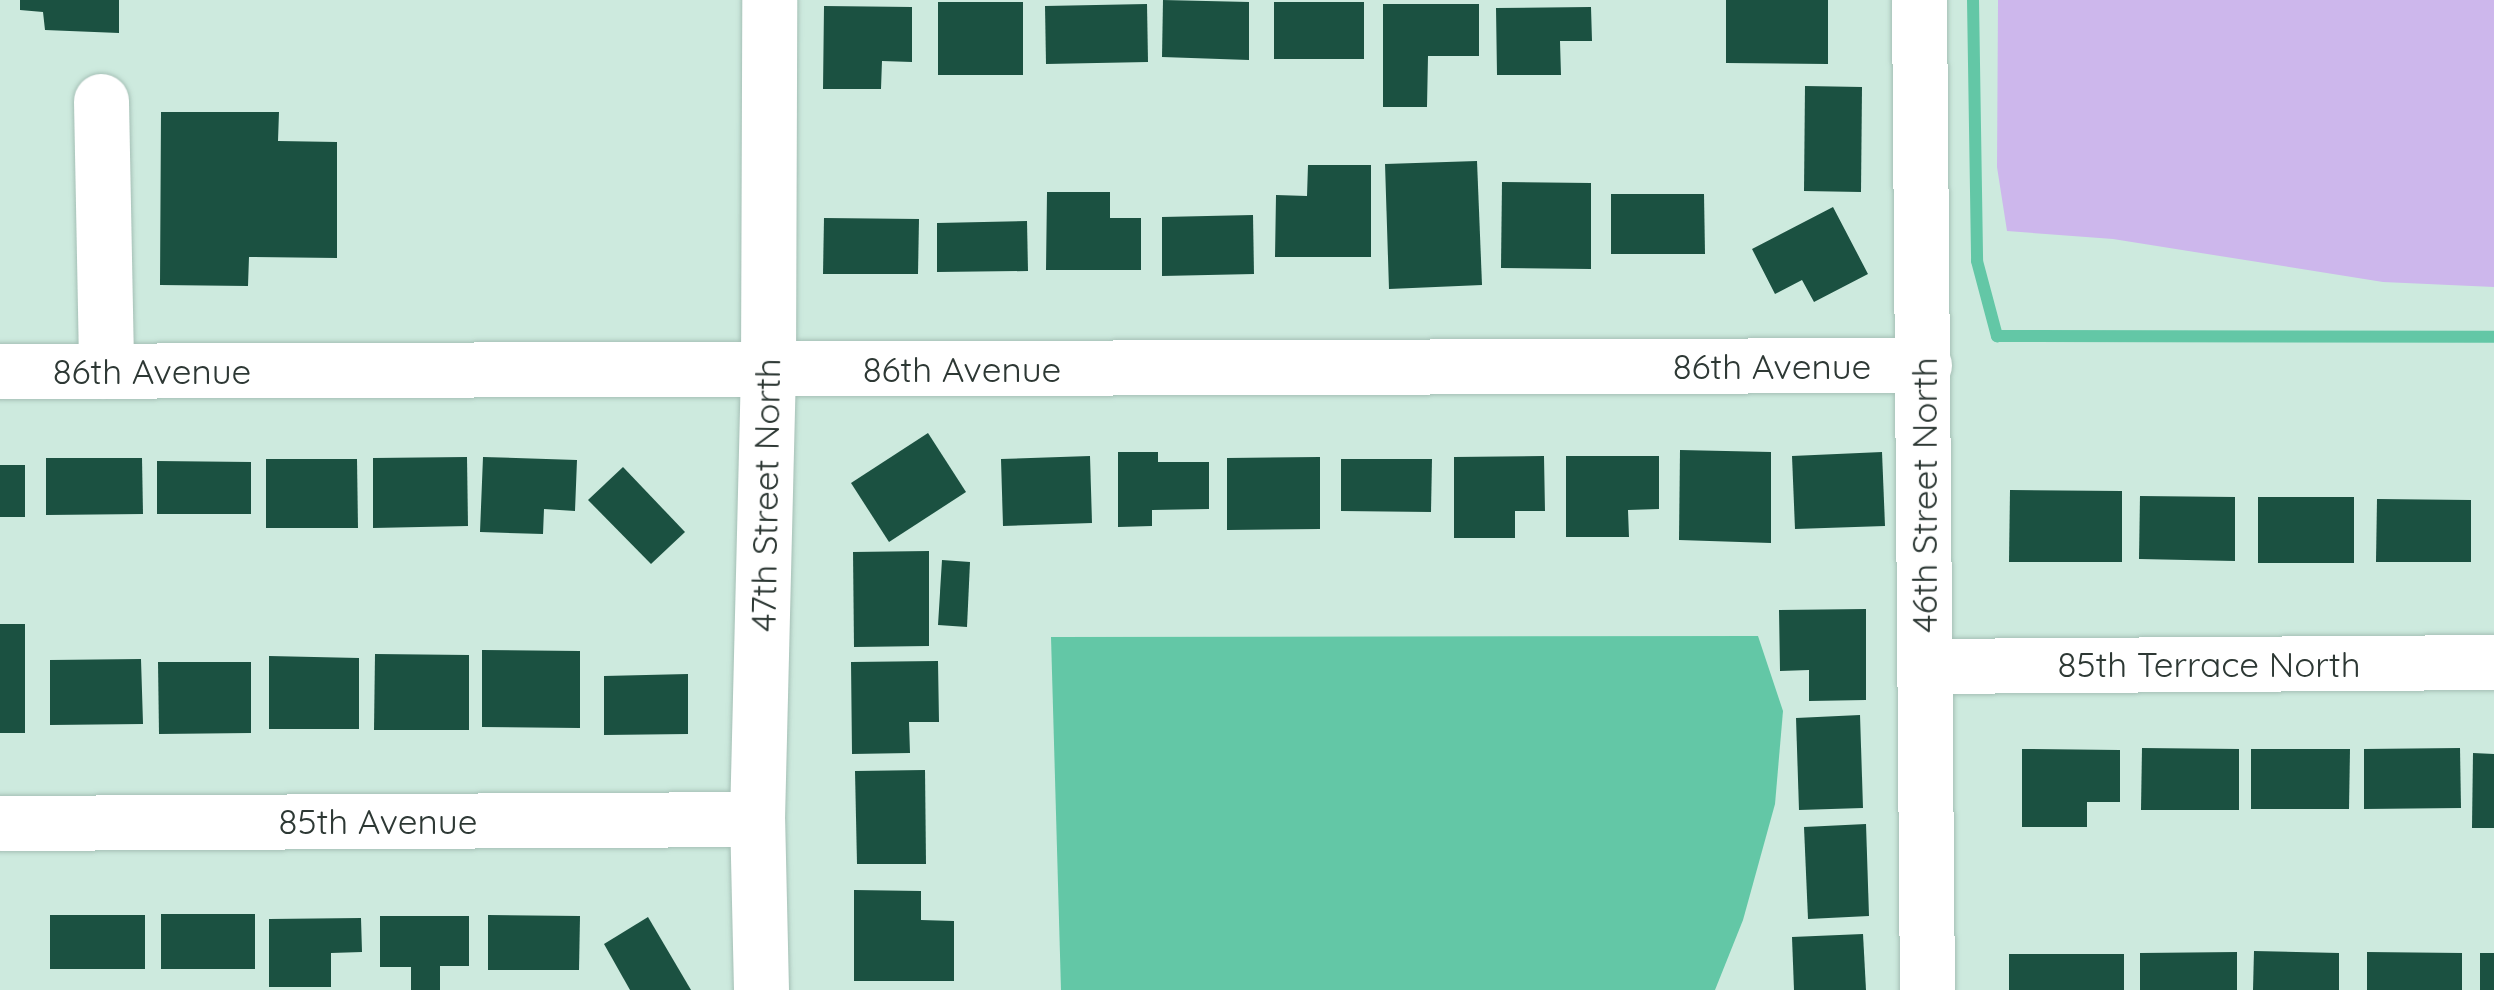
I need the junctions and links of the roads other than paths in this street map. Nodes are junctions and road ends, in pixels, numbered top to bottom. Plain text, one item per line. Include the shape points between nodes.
1 (770, 0) edge
2 (1919, 0) edge
3 (101, 101) dead end
4 (1924, 365) junction
5 (768, 370) junction
6 (0, 371) edge
7 (106, 371) junction
8 (2494, 662) edge
9 (1924, 666) junction
10 (757, 819) junction
11 (0, 822) edge
12 (761, 990) edge
13 (1927, 990) edge

1 - 5 street, 47th Street North
2 - 4 street, 46th Street North
3 - 7 street
4 - 5 street, 86th Avenue
4 - 9 street, 46th Street North
5 - 7 street, 86th Avenue
5 - 10 street, 47th Street North
6 - 7 street, 86th Avenue
8 - 9 street, 85th Terrace North
9 - 13 street, 46th Street North
10 - 11 street, 85th Avenue
10 - 12 street, 47th Street North

